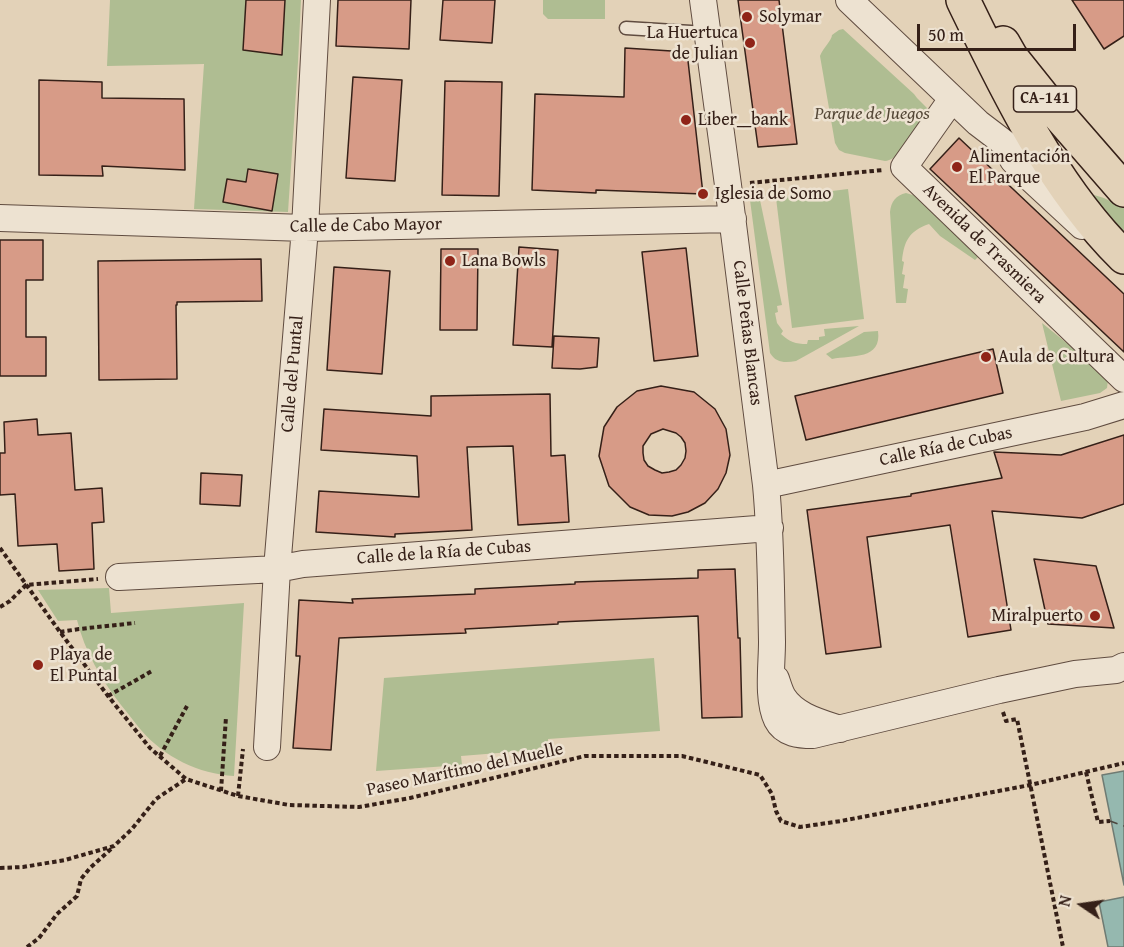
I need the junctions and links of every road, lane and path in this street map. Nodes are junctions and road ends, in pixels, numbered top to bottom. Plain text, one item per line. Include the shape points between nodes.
1 (317, 0) edge
2 (703, 0) edge
3 (849, 0) edge
4 (963, 0) edge
5 (976, 0) edge
6 (626, 28) dead end
7 (707, 33) junction
8 (952, 99) junction
9 (978, 123) junction
10 (904, 167) junction
11 (1057, 175) junction
12 (728, 185) junction
13 (1124, 190) edge
14 (1124, 200) edge
15 (0, 218) edge
16 (733, 219) junction
17 (305, 228) junction
18 (1120, 253) edge
19 (1124, 378) edge
20 (1124, 405) edge
21 (766, 485) junction
22 (770, 528) junction
23 (0, 548) edge
24 (277, 568) junction
25 (119, 578) joint
26 (26, 585) junction
27 (0, 608) edge
28 (135, 623) dead end
29 (60, 632) junction
30 (1121, 670) edge
31 (152, 671) dead end
32 (999, 690) junction
33 (108, 696) junction
34 (187, 706) dead end
35 (226, 717) dead end
36 (267, 747) joint
37 (160, 756) junction
38 (1124, 763) edge
39 (1086, 772) junction
40 (186, 779) junction
41 (1030, 785) junction
42 (221, 790) junction
43 (238, 796) junction
44 (1110, 821) dead end
45 (114, 846) junction
46 (0, 868) edge
47 (27, 947) edge
48 (1063, 947) edge

1 - 17 street, Calle del Puntal
2 - 7 street, Calle Peñas Blancas
3 - 8 street
4 - 11 main road, CA-141
5 - 13 main road, CA-141 via 1011,57
6 - 7 lane
7 - 12 street, Calle Peñas Blancas
8 - 9 street
8 - 10 street
9 - 11 street via 1024,158
9 - 18 street via 1073,218
10 - 12 path
10 - 19 street, Avenida de Trasmiera
11 - 14 main road via 1104,186
11 - 18 main road, CA-141
12 - 16 street, Calle Peñas Blancas
15 - 17 street, Calle de Cabo Mayor
16 - 17 street, Calle de Cabo Mayor
16 - 21 street, Calle Peñas Blancas
17 - 24 street, Calle del Puntal
20 - 21 street, Calle Ría de Cubas via 1085,417
21 - 22 street, Calle Peñas Blancas
22 - 24 street, Calle de la Ría de Cubas
22 - 32 street, Calle Peñas Blancas via 771,699 778,723 793,734 813,735
23 - 26 path, Paseo Marítimo del Muelle
24 - 25 street, Calle de la Ría de Cubas
24 - 36 street, Calle del Puntal
25 - 26 path
26 - 27 path
26 - 29 path, Paseo Marítimo del Muelle
28 - 29 path
29 - 33 path, Paseo Marítimo del Muelle
30 - 32 street, Calle Peñas Blancas via 1075,674
31 - 33 path
32 - 41 path via 1006,721 1017,719
33 - 37 path, Paseo Marítimo del Muelle
34 - 37 path
35 - 42 path
36 - 43 path via 243,745
37 - 40 path, Paseo Marítimo del Muelle
38 - 39 path
39 - 41 path
39 - 44 path via 1098,822
40 - 42 path, Paseo Marítimo del Muelle
40 - 45 path via 156,798
41 - 43 path, Paseo Marítimo del Muelle via 800,827 781,821 772,794 760,775 682,756 585,756 359,807 288,805
41 - 48 path
42 - 43 path, Paseo Marítimo del Muelle
45 - 46 path via 65,860
45 - 47 path via 81,879 77,896

